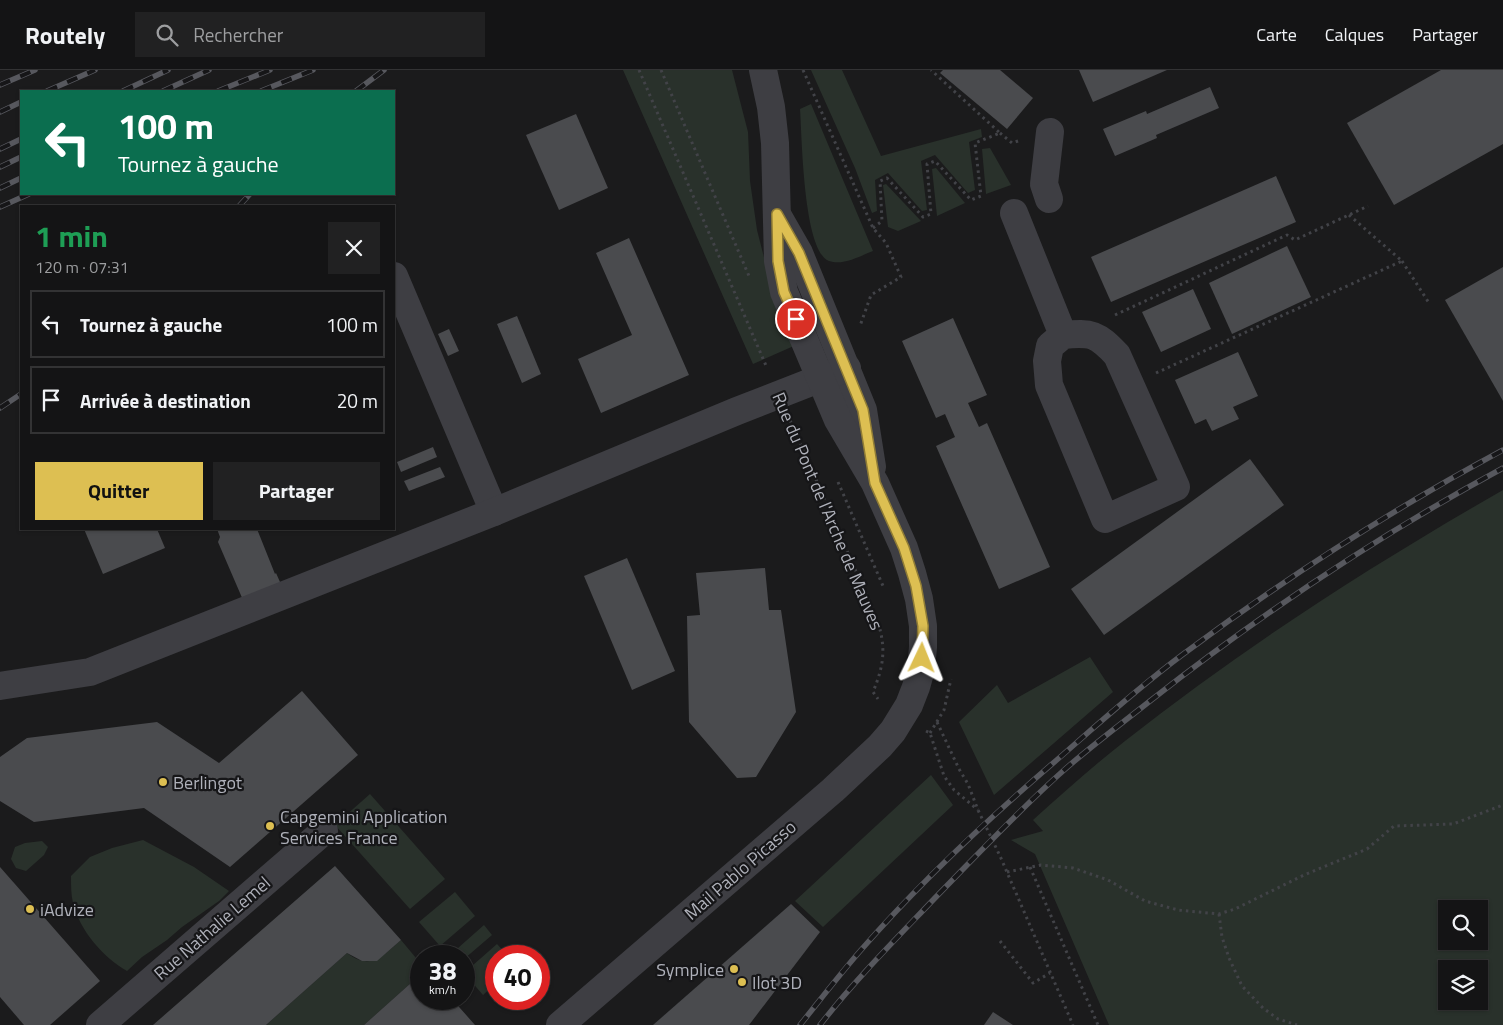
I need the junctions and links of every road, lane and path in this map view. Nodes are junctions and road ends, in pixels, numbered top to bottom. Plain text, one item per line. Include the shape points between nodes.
1 (639, 70) edge
2 (661, 70) edge
3 (763, 70) edge
4 (803, 70) edge
5 (931, 70) edge
6 (1050, 132) dead end
7 (1049, 199) dead end
8 (1368, 206) dead end
9 (1014, 213) dead end
10 (777, 214) junction
11 (1349, 215) junction
12 (873, 228) junction
13 (1402, 261) junction
14 (750, 277) dead end
15 (395, 278) edge
16 (1429, 303) dead end
17 (858, 333) dead end
18 (1063, 335) junction
19 (1092, 336) junction
20 (847, 368) junction
21 (820, 377) junction
22 (1130, 384) junction
23 (779, 394) junction
24 (836, 478) dead end
25 (875, 483) junction
26 (494, 512) junction
27 (884, 587) dead end
28 (951, 678) dead end
29 (0, 686) edge
30 (906, 711) junction
31 (936, 722) junction
32 (930, 733) junction
33 (1503, 805) edge
34 (978, 810) junction
35 (324, 831) dead end
36 (1030, 867) junction
37 (1007, 872) junction
38 (1219, 914) junction
39 (1000, 941) dead end
40 (1050, 973) junction
41 (100, 1025) edge
42 (560, 1025) edge
43 (1072, 1025) edge
44 (1098, 1025) edge
45 (1297, 1025) edge

1 - 23 path, Rue du Pont de l'Arche de Mauves
2 - 14 path
3 - 10 street via 775,143
4 - 12 path
5 - 12 path via 1000,133 975,143 981,196 971,200 935,161 926,164 931,214 923,218 887,178 880,181 882,221
6 - 7 street via 1044,184
8 - 11 path
9 - 18 street
10 - 20 street via 799,253
10 - 21 street via 778,261 784,292
11 - 13 path
11 - 19 path via 1296,240 1287,235 1100,322
12 - 17 path via 886,243 901,277 871,295
13 - 16 path
13 - 22 path
15 - 26 street
18 - 19 street via 1083,333
18 - 22 street via 1050,346 1047,361 1049,385 1105,519 1176,488
19 - 22 street via 1101,338 1117,355
20 - 21 street
20 - 25 street via 863,410
21 - 23 street
21 - 25 street via 838,420
23 - 26 street
23 - 30 path, Rue du Pont de l'Arche de Mauves via 878,622 883,660 873,692 879,702
24 - 27 path, Rue du Pont de l'Arche de Mauves
25 - 30 street via 904,548 919,599 923,626 918,678
26 - 29 street via 90,672
28 - 31 path via 944,710
30 - 31 path, Rue du Pont de l'Arche de Mauves
30 - 32 path, Rue du Pont de l'Arche de Mauves
30 - 42 street, Mail Pablo Picasso via 880,746 840,784
31 - 32 path
31 - 34 path
32 - 34 path via 944,776 954,790
33 - 38 path via 1453,824 1394,826 1367,849
34 - 37 path
35 - 41 street, Rue Nathalie Lemel
36 - 37 path
36 - 38 path via 1073,868 1108,880 1145,901 1178,910
36 - 44 path
37 - 40 path
38 - 45 path via 1229,958 1242,986 1278,1019
39 - 40 path via 1033,983
40 - 43 path

